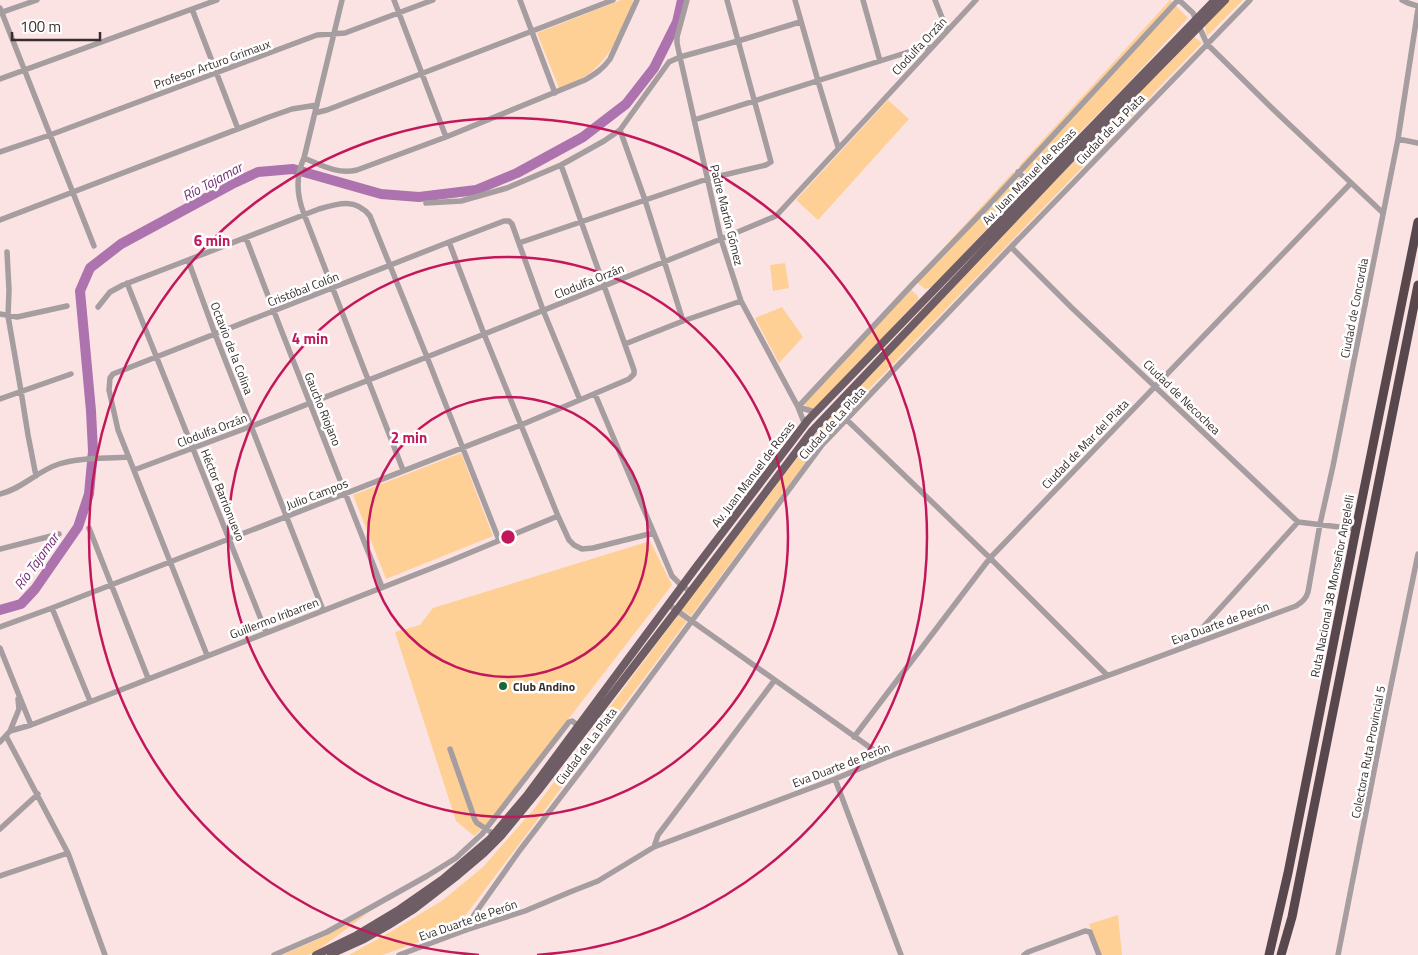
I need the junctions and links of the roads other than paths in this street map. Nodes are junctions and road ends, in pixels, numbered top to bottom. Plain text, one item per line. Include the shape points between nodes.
1 (37, 0) edge
2 (217, 0) edge
3 (342, 0) edge
4 (394, 0) edge
5 (433, 0) edge
6 (520, 0) edge
7 (613, 0) edge
8 (637, 0) edge
9 (687, 0) edge
10 (727, 0) edge
11 (794, 0) edge
12 (862, 0) edge
13 (935, 0) edge
14 (976, 0) edge
15 (1178, 0) edge
16 (1215, 0) edge
17 (1225, 0) edge
18 (1250, 0) edge
19 (1402, 0) edge
20 (205, 2) edge
21 (1418, 7) edge
22 (192, 9) junction
23 (1, 11) edge
24 (399, 13) junction
25 (800, 22) junction
26 (1198, 22) junction
27 (947, 30) junction
28 (532, 32) junction
29 (334, 33) junction
30 (738, 42) junction
31 (1207, 44) junction
32 (932, 47) junction
33 (680, 57) junction
34 (880, 61) junction
35 (24, 70) junction
36 (216, 73) junction
37 (423, 74) junction
38 (0, 79) edge
39 (818, 81) junction
40 (554, 93) junction
41 (755, 101) junction
42 (317, 105) junction
43 (315, 112) junction
44 (694, 120) junction
45 (238, 129) junction
46 (620, 130) junction
47 (50, 135) junction
48 (446, 137) junction
49 (1398, 139) junction
50 (1418, 143) edge
51 (838, 148) junction
52 (0, 152) edge
53 (302, 162) junction
54 (561, 165) junction
55 (1018, 172) junction
56 (707, 179) junction
57 (1352, 183) junction
58 (1034, 187) junction
59 (72, 193) junction
60 (645, 200) junction
61 (426, 203) dead end
62 (1382, 212) junction
63 (304, 214) junction
64 (0, 220) edge
65 (581, 222) junction
66 (1418, 222) edge
67 (246, 238) junction
68 (721, 239) junction
69 (449, 242) junction
70 (519, 244) junction
71 (94, 246) dead end
72 (1011, 247) junction
73 (7, 252) dead end
74 (188, 260) junction
75 (665, 262) junction
76 (391, 266) junction
77 (127, 283) junction
78 (1418, 285) edge
79 (603, 286) junction
80 (333, 288) junction
81 (741, 301) junction
82 (67, 306) dead end
83 (98, 307) dead end
84 (543, 310) junction
85 (273, 311) junction
86 (0, 314) edge
87 (8, 316) junction
88 (683, 321) junction
89 (215, 334) junction
90 (484, 334) junction
91 (625, 344) junction
92 (157, 356) junction
93 (428, 357) junction
94 (71, 374) dead end
95 (369, 380) junction
96 (1155, 386) junction
97 (22, 391) junction
98 (595, 394) junction
99 (0, 399) edge
100 (580, 400) junction
101 (310, 402) junction
102 (798, 407) junction
103 (815, 412) junction
104 (847, 420) junction
105 (521, 424) junction
106 (805, 425) junction
107 (252, 426) junction
108 (463, 447) junction
109 (193, 448) junction
110 (129, 457) junction
111 (134, 470) junction
112 (404, 470) junction
113 (36, 476) junction
114 (345, 493) junction
115 (0, 494) edge
116 (286, 516) junction
117 (558, 516) junction
118 (1298, 522) junction
119 (1320, 524) junction
120 (89, 528) dead end
121 (1356, 529) junction
122 (653, 532) junction
123 (59, 534) dead end
124 (229, 538) junction
125 (499, 540) junction
126 (0, 549) edge
127 (1418, 554) edge
128 (990, 558) junction
129 (170, 562) junction
130 (111, 585) junction
131 (382, 586) junction
132 (682, 586) junction
133 (690, 592) junction
134 (669, 605) junction
135 (1296, 606) joint
136 (52, 608) junction
137 (323, 610) junction
138 (676, 611) junction
139 (691, 621) junction
140 (0, 627) edge
141 (266, 632) junction
142 (1184, 647) junction
143 (0, 649) edge
144 (207, 655) junction
145 (1107, 675) junction
146 (148, 678) junction
147 (774, 680) junction
148 (17, 690) junction
149 (90, 701) junction
150 (31, 725) junction
151 (579, 726) junction
152 (8, 734) junction
153 (854, 737) junction
154 (0, 742) edge
155 (450, 749) dead end
156 (885, 758) junction
157 (835, 779) junction
158 (38, 794) junction
159 (0, 829) edge
160 (486, 829) junction
161 (494, 834) junction
162 (654, 847) junction
163 (68, 853) junction
164 (0, 876) edge
165 (466, 930) junction
166 (105, 955) edge
167 (274, 955) edge
168 (316, 955) edge
169 (329, 955) edge
170 (399, 955) edge
171 (901, 955) edge
172 (1024, 955) edge
173 (1099, 955) edge
174 (1269, 955) edge
175 (1281, 955) edge
176 (1338, 955) edge

1 - 23 street
2 - 20 street
3 - 29 street
4 - 24 street
5 - 24 street, Profesor Arturo Grimaux
6 - 28 street
7 - 28 street
8 - 40 street via 605,67
9 - 33 street, Padre Martín Gómez via 677,43
10 - 30 street
11 - 25 street
12 - 34 street
13 - 27 street
14 - 27 street, Clodulfa Orzán
15 - 26 street
15 - 55 street
16 - 26 main road, Av. Juan Manuel de Rosas
17 - 26 main road, Av. Juan Manuel de Rosas
18 - 31 street, Ciudad de La Plata
19 - 21 street
20 - 22 street
21 - 49 street, Ciudad de Concordia
22 - 35 street
22 - 36 street
23 - 35 street
24 - 29 street, Profesor Arturo Grimaux via 345,33
24 - 37 street
25 - 30 street
25 - 39 street
26 - 31 street
26 - 58 main road, Av. Juan Manuel de Rosas
26 - 133 main road, Av. Juan Manuel de Rosas via 812,431
27 - 32 street, Clodulfa Orzán
28 - 37 street
28 - 40 street
29 - 36 street, Profesor Arturo Grimaux via 317,35
29 - 42 street
30 - 33 street
30 - 41 street
31 - 57 street
31 - 72 street, Ciudad de La Plata
32 - 34 street
32 - 51 street, Clodulfa Orzán
33 - 44 street, Padre Martín Gómez
33 - 46 street via 669,62
34 - 39 street
35 - 38 street
35 - 47 street
36 - 45 street
36 - 47 street, Profesor Arturo Grimaux
37 - 43 street
37 - 48 street
39 - 41 street
39 - 51 street
40 - 48 street
41 - 44 street
41 - 56 street via 771,162
42 - 43 street
42 - 45 street via 292,109
43 - 53 street
44 - 56 street, Padre Martín Gómez
45 - 59 street
46 - 54 street
46 - 60 street
47 - 52 street, Profesor Arturo Grimaux
47 - 59 street
48 - 53 street via 348,173
49 - 50 street
49 - 62 street, Ciudad de Concordia
51 - 68 street, Clodulfa Orzán via 776,216
53 - 63 street via 298,191
54 - 61 street via 482,196
54 - 65 street
55 - 58 street
55 - 102 street
56 - 60 street
56 - 68 street, Padre Martín Gómez
57 - 62 street
57 - 96 street, Ciudad de Mar del Plata
58 - 103 main road, Av. Juan Manuel de Rosas
59 - 64 street
59 - 71 street
60 - 65 street
60 - 75 street
62 - 119 street, Ciudad de Concordia
63 - 67 street
63 - 76 street via 342,204 359,205 370,216
63 - 80 street
65 - 70 street
65 - 79 street
66 - 121 highway, Ruta Nacional 38 Monseñor Angelelli
67 - 74 street
67 - 85 street, Gaucho Riojano
68 - 75 street, Clodulfa Orzán
68 - 81 street, Padre Martín Gómez
69 - 70 street, Cristóbal Colón via 509,221
69 - 76 street, Cristóbal Colón
69 - 90 street
70 - 84 street
72 - 96 street, Ciudad de Necochea
72 - 104 street, Ciudad de La Plata
73 - 87 street
74 - 77 street
74 - 89 street, Octavio de la Colina
75 - 79 street, Clodulfa Orzán
75 - 88 street
76 - 80 street, Cristóbal Colón
76 - 93 street
77 - 83 street via 110,292
77 - 92 street, Héctor Barrionuevo
78 - 175 highway, Ruta Nacional 38 Monseñor Angelelli via 1294,907
79 - 84 street, Clodulfa Orzán
79 - 91 street
80 - 85 street, Cristóbal Colón
80 - 95 street
81 - 88 street
81 - 102 street, Padre Martín Gómez
82 - 87 street
84 - 90 street, Clodulfa Orzán
84 - 100 street
85 - 89 street, Cristóbal Colón
85 - 101 street, Gaucho Riojano
86 - 87 street
87 - 97 street
88 - 91 street
89 - 92 street, Cristóbal Colón
89 - 107 street, Octavio de la Colina
90 - 93 street, Clodulfa Orzán
90 - 105 street
91 - 98 street, Julio Campos via 634,374
92 - 109 street, Héctor Barrionuevo
92 - 110 street, Cristóbal Colón via 110,378 110,395 118,430
93 - 95 street, Clodulfa Orzán
93 - 108 street
94 - 97 street
95 - 101 street, Clodulfa Orzán
95 - 112 street
96 - 118 street, Ciudad de Necochea
96 - 128 street, Ciudad de Mar del Plata
97 - 99 street
97 - 113 street
98 - 100 street, Julio Campos
98 - 122 street
100 - 105 street, Julio Campos
101 - 107 street, Clodulfa Orzán
101 - 114 street, Gaucho Riojano
102 - 103 street
102 - 106 street, Padre Martín Gómez
103 - 106 main road, Av. Juan Manuel de Rosas
104 - 128 street
104 - 139 street, Ciudad de La Plata via 822,445
105 - 108 street, Julio Campos
105 - 117 street
106 - 132 main road, Av. Juan Manuel de Rosas
107 - 109 street, Clodulfa Orzán
107 - 116 street, Octavio de la Colina
108 - 112 street, Julio Campos
108 - 125 street
109 - 111 street, Clodulfa Orzán
109 - 124 street, Héctor Barrionuevo
110 - 111 street
110 - 113 street via 58,464
111 - 129 street
112 - 114 street, Julio Campos
113 - 115 street via 18,488
114 - 116 street, Julio Campos
114 - 131 street, Gaucho Riojano
116 - 124 street, Julio Campos
116 - 137 street, Octavio de la Colina
117 - 122 street via 569,540 582,549
117 - 125 street, Guillermo Iribarren
118 - 119 street
118 - 142 street
119 - 121 street
119 - 135 street, Ciudad de Concordia via 1306,597
120 - 130 street
121 - 174 highway, Ruta Nacional 38 Monseñor Angelelli
122 - 132 street via 672,576
123 - 126 street
124 - 129 street, Julio Campos
124 - 141 street, Héctor Barrionuevo
125 - 131 street, Guillermo Iribarren
127 - 176 street, Colectora Ruta Provincial 5
128 - 145 street
128 - 153 street, Ciudad de Mar del Plata
129 - 130 street, Julio Campos
129 - 144 street
130 - 136 street, Julio Campos
130 - 146 street
131 - 137 street, Guillermo Iribarren
132 - 133 street
132 - 134 main road, Av. Juan Manuel de Rosas
133 - 138 main road, Av. Juan Manuel de Rosas
134 - 138 street
134 - 151 main road, Av. Juan Manuel de Rosas
135 - 142 street, Eva Duarte de Perón
136 - 140 street, Julio Campos
136 - 149 street
137 - 141 street, Guillermo Iribarren
138 - 139 street
138 - 169 main road, Av. Juan Manuel de Rosas via 522,813 484,853 414,909 364,939
139 - 147 street
139 - 165 street, Ciudad de La Plata via 520,850
141 - 144 street, Guillermo Iribarren
142 - 145 street, Eva Duarte de Perón
143 - 148 street
144 - 146 street, Guillermo Iribarren
145 - 156 street, Eva Duarte de Perón
146 - 149 street, Guillermo Iribarren
147 - 153 street
147 - 162 street via 658,835
148 - 150 street
148 - 152 street via 18,709
149 - 150 street, Guillermo Iribarren
150 - 152 street, Guillermo Iribarren
151 - 160 street via 569,722
151 - 161 main road, Av. Juan Manuel de Rosas
152 - 154 street, Guillermo Iribarren
152 - 158 street
153 - 156 street
155 - 160 street via 475,820
156 - 157 street, Eva Duarte de Perón
157 - 162 street, Eva Duarte de Perón
157 - 171 street
158 - 159 street
158 - 163 street
160 - 161 street
160 - 167 street via 456,858 427,876 327,932
161 - 168 main road, Av. Juan Manuel de Rosas via 474,854 398,912
162 - 165 street, Eva Duarte de Perón via 598,882
163 - 164 street
163 - 166 street
165 - 170 street, Eva Duarte de Perón
172 - 173 street via 1085,931 1090,932

